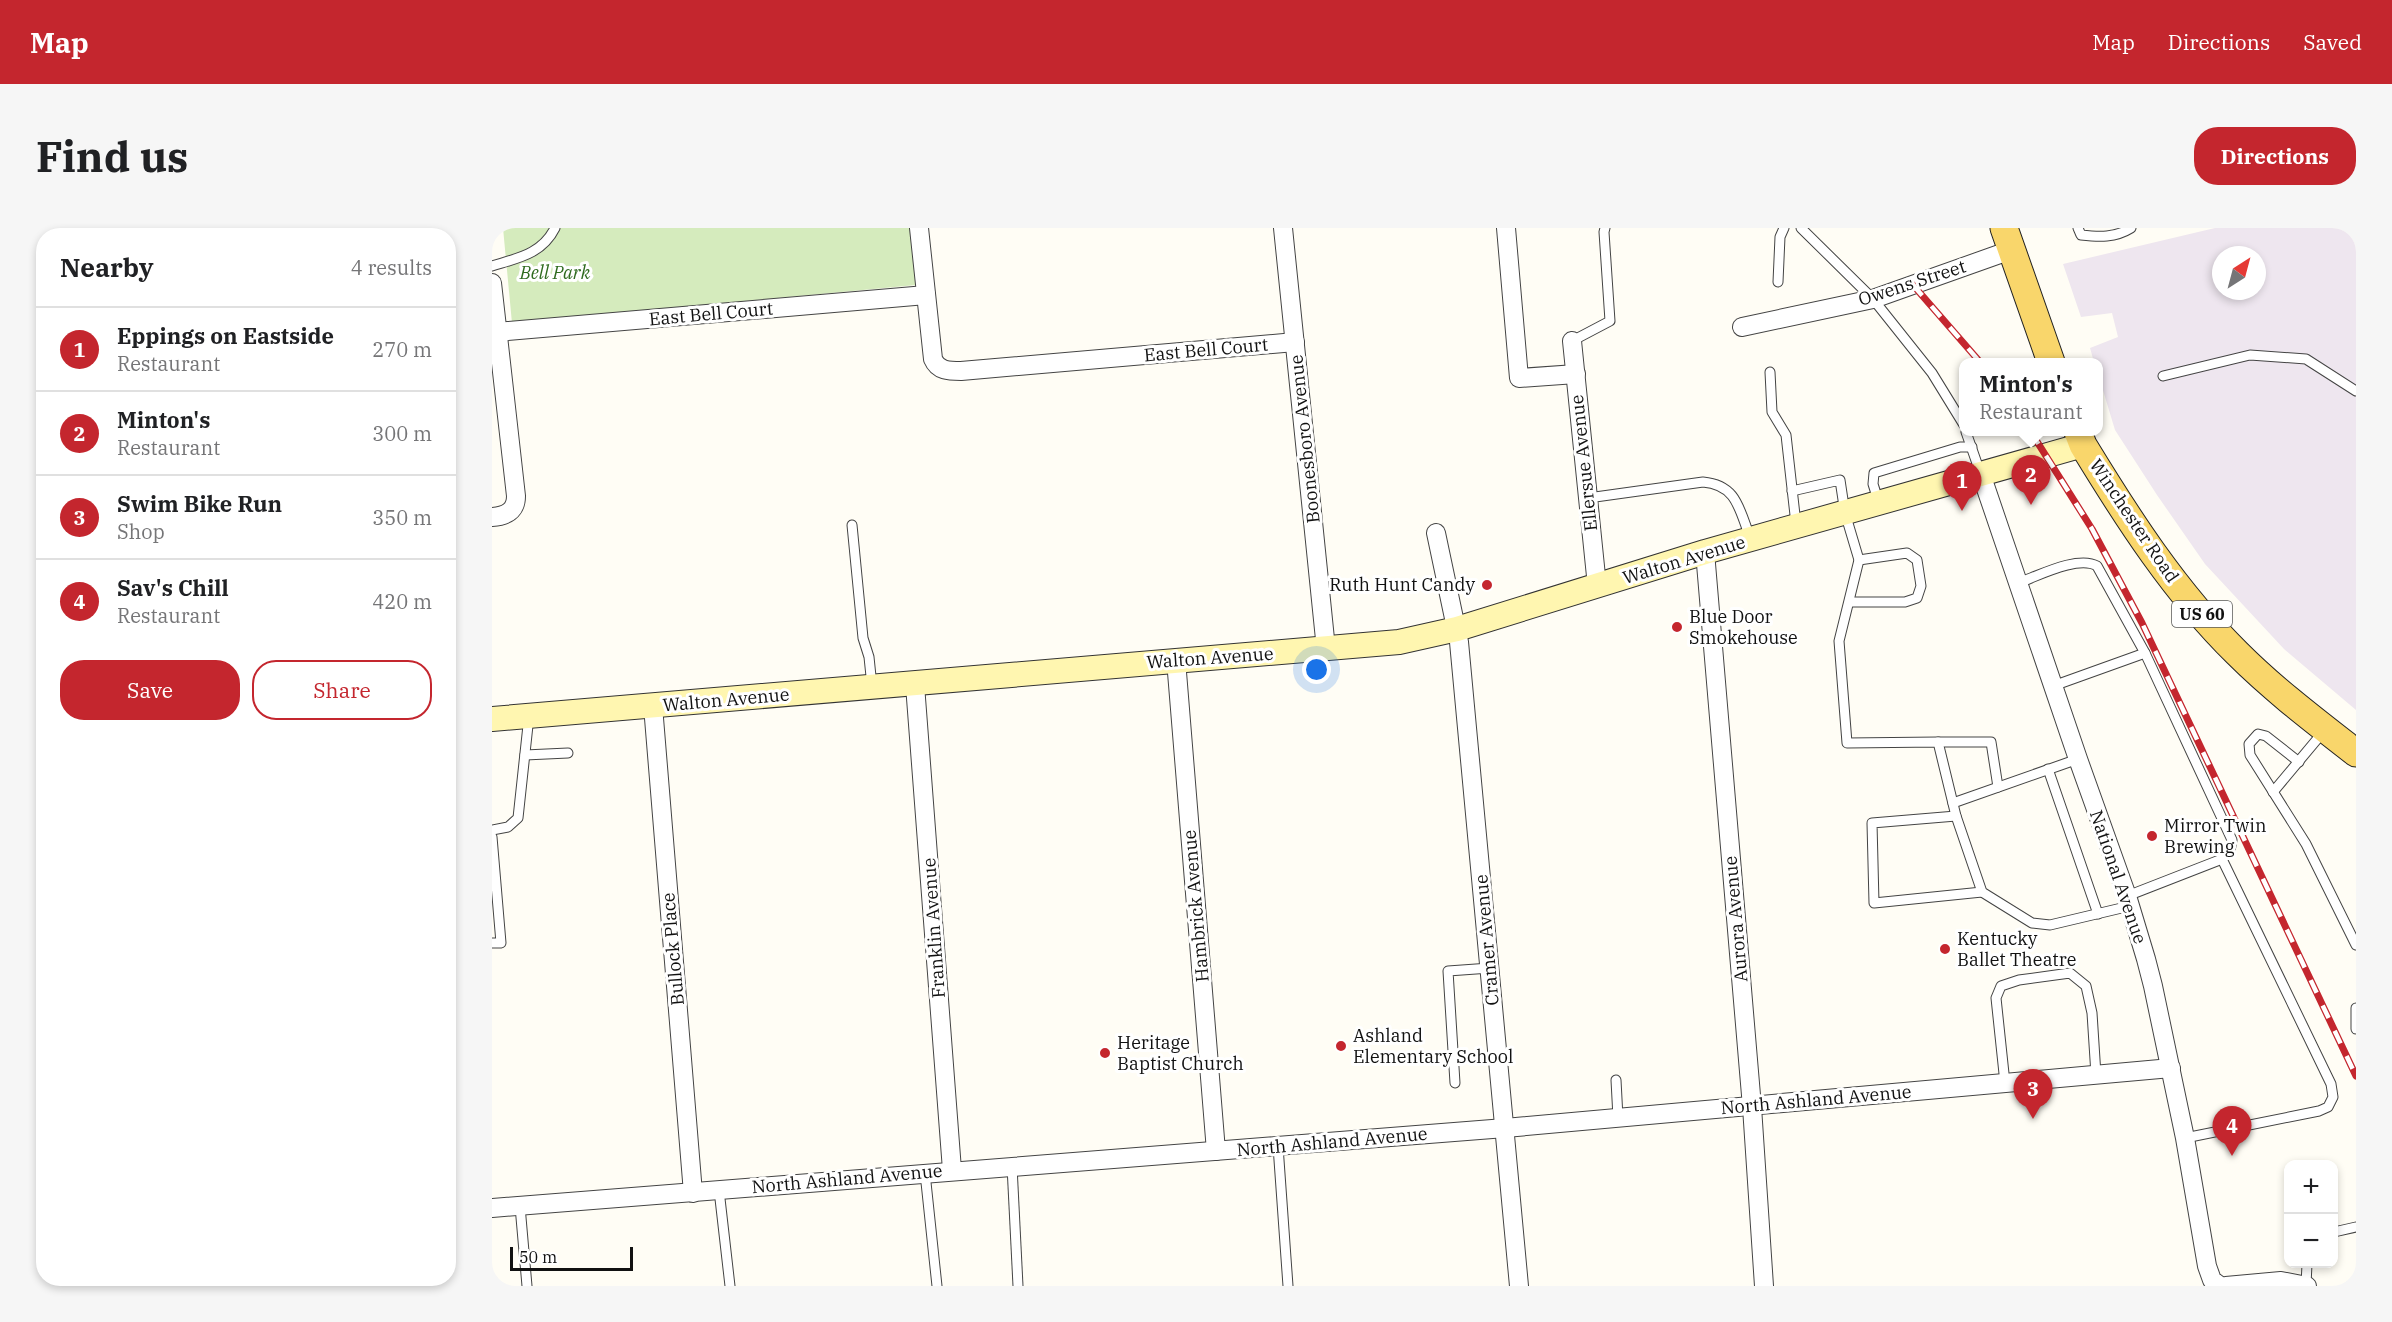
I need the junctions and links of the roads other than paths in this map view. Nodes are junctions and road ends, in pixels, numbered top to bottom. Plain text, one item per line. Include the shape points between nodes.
1 (555, 228) edge
2 (919, 228) edge
3 (1283, 228) edge
4 (1506, 228) edge
5 (1605, 228) edge
6 (1784, 228) edge
7 (1801, 228) edge
8 (2078, 228) edge
9 (2131, 228) edge
10 (2008, 239) edge
11 (492, 266) edge
12 (1778, 282) dead end
13 (492, 283) edge
14 (926, 295) junction
15 (1873, 299) junction
16 (1742, 327) dead end
17 (497, 332) junction
18 (1572, 341) joint
19 (1295, 342) junction
20 (2049, 358) edge
21 (1770, 372) dead end
22 (1576, 374) junction
23 (2163, 376) dead end
24 (2356, 391) edge
25 (1959, 417) edge
26 (1968, 436) edge
27 (2080, 438) edge
28 (1972, 447) junction
29 (1981, 474) junction
30 (1792, 491) junction
31 (1588, 498) junction
32 (1879, 503) junction
33 (1845, 513) junction
34 (492, 517) edge
35 (852, 525) dead end
36 (1797, 527) junction
37 (1436, 533) dead end
38 (1750, 540) junction
39 (1705, 552) junction
40 (1859, 560) junction
41 (2018, 583) junction
42 (1597, 586) junction
43 (1850, 602) junction
44 (1457, 629) junction
45 (1326, 649) junction
46 (2145, 653) junction
47 (1176, 660) junction
48 (915, 685) junction
49 (2053, 686) junction
50 (872, 688) junction
51 (653, 706) junction
52 (529, 716) junction
53 (492, 719) edge
54 (2326, 730) junction
55 (1938, 742) junction
56 (568, 753) dead end
57 (2356, 753) edge
58 (525, 755) junction
59 (2078, 759) junction
60 (2300, 762) junction
61 (2048, 769) junction
62 (1998, 787) junction
63 (2273, 792) junction
64 (1953, 803) junction
65 (1956, 816) junction
66 (492, 830) edge
67 (492, 837) edge
68 (2222, 859) junction
69 (1982, 892) junction
70 (2129, 901) junction
71 (2098, 914) junction
72 (492, 943) edge
73 (2356, 945) edge
74 (1490, 968) junction
75 (2356, 1008) edge
76 (2356, 1029) edge
77 (2171, 1068) junction
78 (2096, 1074) junction
79 (1616, 1080) dead end
80 (1455, 1083) dead end
81 (2005, 1083) junction
82 (1752, 1107) junction
83 (1618, 1118) junction
84 (1505, 1128) junction
85 (2185, 1138) junction
86 (1278, 1146) junction
87 (1216, 1151) junction
88 (1012, 1166) junction
89 (952, 1170) junction
90 (925, 1173) junction
91 (719, 1190) junction
92 (693, 1193) junction
93 (520, 1206) junction
94 (492, 1208) edge
95 (2356, 1227) edge
96 (2338, 1231) edge
97 (2307, 1268) edge
98 (527, 1286) edge
99 (730, 1286) edge
100 (937, 1286) edge
101 (1018, 1286) edge
102 (1288, 1286) edge
103 (1519, 1286) edge
104 (1764, 1286) edge
105 (2220, 1286) edge
106 (2226, 1286) edge
107 (2307, 1286) edge

1 - 11 lane via 550,239 532,254
2 - 14 street
3 - 19 street, Boonesboro Avenue
4 - 22 street via 1519,378
5 - 18 lane via 1610,321
6 - 12 lane
7 - 15 lane
8 - 9 lane via 2081,235 2104,237
10 - 15 street, Owens Street
10 - 20 main road
13 - 17 street
14 - 17 street, East Bell Court
14 - 19 street, East Bell Court via 933,359 939,367 950,371
15 - 16 street, Owens Street
15 - 25 lane via 1932,373
17 - 34 street via 516,503 509,514
18 - 22 street, Ellersue Avenue
19 - 45 street, Boonesboro Avenue
21 - 30 lane via 1772,412 1786,435
22 - 31 street, Ellersue Avenue
23 - 24 lane via 2250,355 2306,358
26 - 28 lane
27 - 29 street, Walton Avenue
27 - 54 main road, Winchester Road / US 60 via 2142,540 2205,619 2253,668
28 - 29 lane
28 - 32 lane via 1960,447 1874,473
29 - 32 street, Walton Avenue
29 - 41 street, National Avenue
30 - 33 lane via 1840,480
30 - 36 lane
31 - 38 lane via 1717,483 1730,492
31 - 42 street, Ellersue Avenue
32 - 33 street, Walton Avenue
33 - 36 street, Walton Avenue
33 - 40 lane
35 - 50 lane
36 - 38 street, Walton Avenue
37 - 44 street, Cramer Avenue
38 - 39 street, Walton Avenue
39 - 42 street, Walton Avenue
39 - 82 street, Aurora Avenue
40 - 43 lane
40 - 43 lane via 1907,553 1917,560 1922,586 1917,598 1905,602
41 - 46 lane via 2078,562 2090,562 2097,566
41 - 49 street, National Avenue
42 - 44 street, Walton Avenue
43 - 55 lane via 1839,641 1847,743
44 - 45 street, Walton Avenue via 1399,642
44 - 74 street, Cramer Avenue
45 - 47 street, Walton Avenue
46 - 49 lane
46 - 68 lane via 2232,840
47 - 48 street, Walton Avenue
47 - 87 street, Hambrick Avenue
48 - 50 street, Walton Avenue
48 - 89 street, Franklin Avenue
49 - 59 street, National Avenue
50 - 51 street, Walton Avenue
51 - 52 street, Walton Avenue
51 - 92 street, Bullock Place
52 - 53 street, Walton Avenue
52 - 58 lane
54 - 57 main road, Winchester Road / US 60
54 - 60 lane
55 - 62 lane via 1990,742
55 - 64 lane
56 - 58 lane
58 - 66 lane via 518,818 508,827
59 - 61 lane
59 - 70 street, National Avenue
60 - 63 lane
60 - 63 lane via 2266,736 2258,734 2254,738 2249,744 2250,755
61 - 62 lane
61 - 71 lane
62 - 64 lane
63 - 73 lane via 2306,844
64 - 65 lane
65 - 69 lane
65 - 69 lane via 1872,824 1875,903
67 - 72 lane via 501,943
68 - 70 lane
68 - 85 lane via 2331,1084 2332,1097 2328,1107 2319,1111
69 - 71 lane via 2032,923 2050,925
70 - 71 lane
70 - 77 street, National Avenue
74 - 80 lane via 1448,971
74 - 84 street, Cramer Avenue
75 - 76 lane
77 - 78 street, North Ashland Avenue
77 - 85 street, National Avenue
78 - 81 street, North Ashland Avenue
78 - 81 lane via 2086,986 2070,973 2001,986 1996,998
79 - 83 lane
81 - 82 street, North Ashland Avenue
82 - 83 street, North Ashland Avenue
82 - 104 street, Aurora Avenue
83 - 84 street, North Ashland Avenue
84 - 86 street, North Ashland Avenue
84 - 103 street, Cramer Avenue
85 - 105 street, National Avenue via 2206,1266 2212,1280
86 - 87 street, North Ashland Avenue
86 - 102 lane
87 - 88 street, North Ashland Avenue
88 - 89 street, North Ashland Avenue
88 - 101 lane
89 - 90 street, North Ashland Avenue
90 - 91 street, North Ashland Avenue
90 - 100 lane
91 - 92 street, North Ashland Avenue
91 - 99 lane
92 - 93 street, North Ashland Avenue
93 - 94 street, North Ashland Avenue
93 - 98 lane
95 - 96 lane
97 - 107 lane
106 - 107 street via 2281,1281

